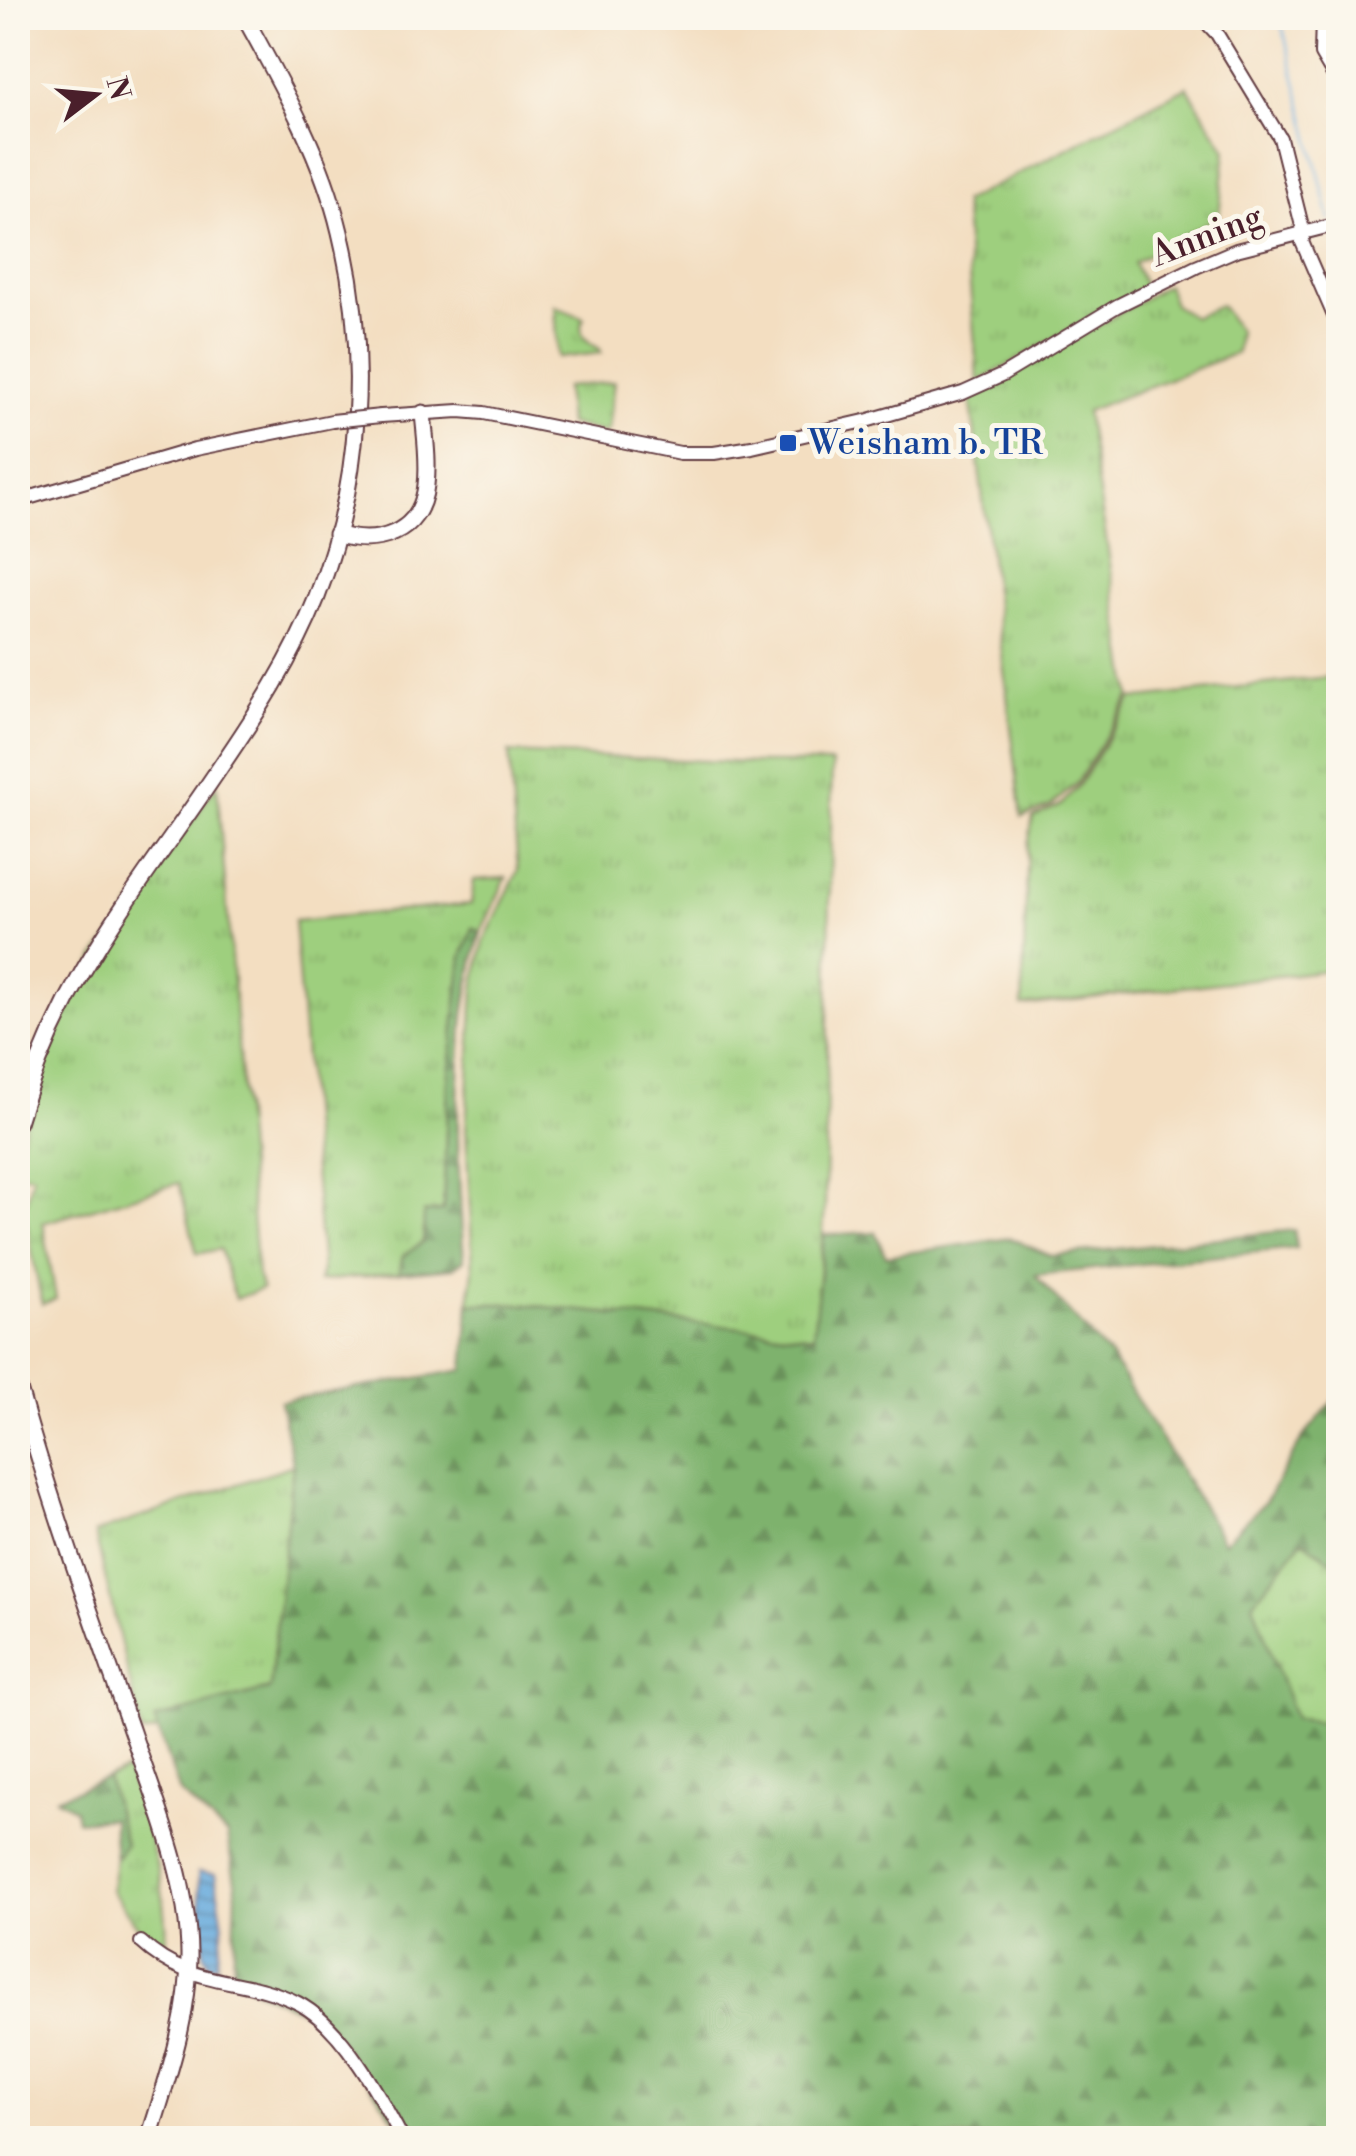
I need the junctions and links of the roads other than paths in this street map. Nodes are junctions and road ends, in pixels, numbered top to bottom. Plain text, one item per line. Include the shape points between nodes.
1 (245, 18) edge
2 (1202, 18) edge
3 (1322, 18) edge
4 (1338, 83) edge
5 (1338, 224) edge
6 (1304, 234) junction
7 (1338, 325) edge
8 (424, 412) junction
9 (18, 501) edge
10 (336, 534) junction
11 (18, 1122) edge
12 (18, 1385) edge
13 (141, 1942) dead end
14 (188, 1974) junction
15 (395, 2124) junction
16 (150, 2138) edge
17 (402, 2138) edge
18 (416, 2138) edge

1 - 10 main road via 320,170 348,273 358,394
2 - 6 street, Anning via 1280,138
3 - 4 street via 1321,54
5 - 6 street, Anning
6 - 7 street, Anning
6 - 8 street, Anning via 1236,250 1133,298 974,388 737,450 669,451 509,416
8 - 9 street, Anning, bridge via 332,422 194,450
8 - 10 main road via 427,483 417,512 377,539
10 - 11 main road via 316,600 272,686 78,975
12 - 14 main road via 174,1858
13 - 14 street
14 - 15 street via 302,2005 346,2050
14 - 16 main road
15 - 17 street
15 - 18 street

